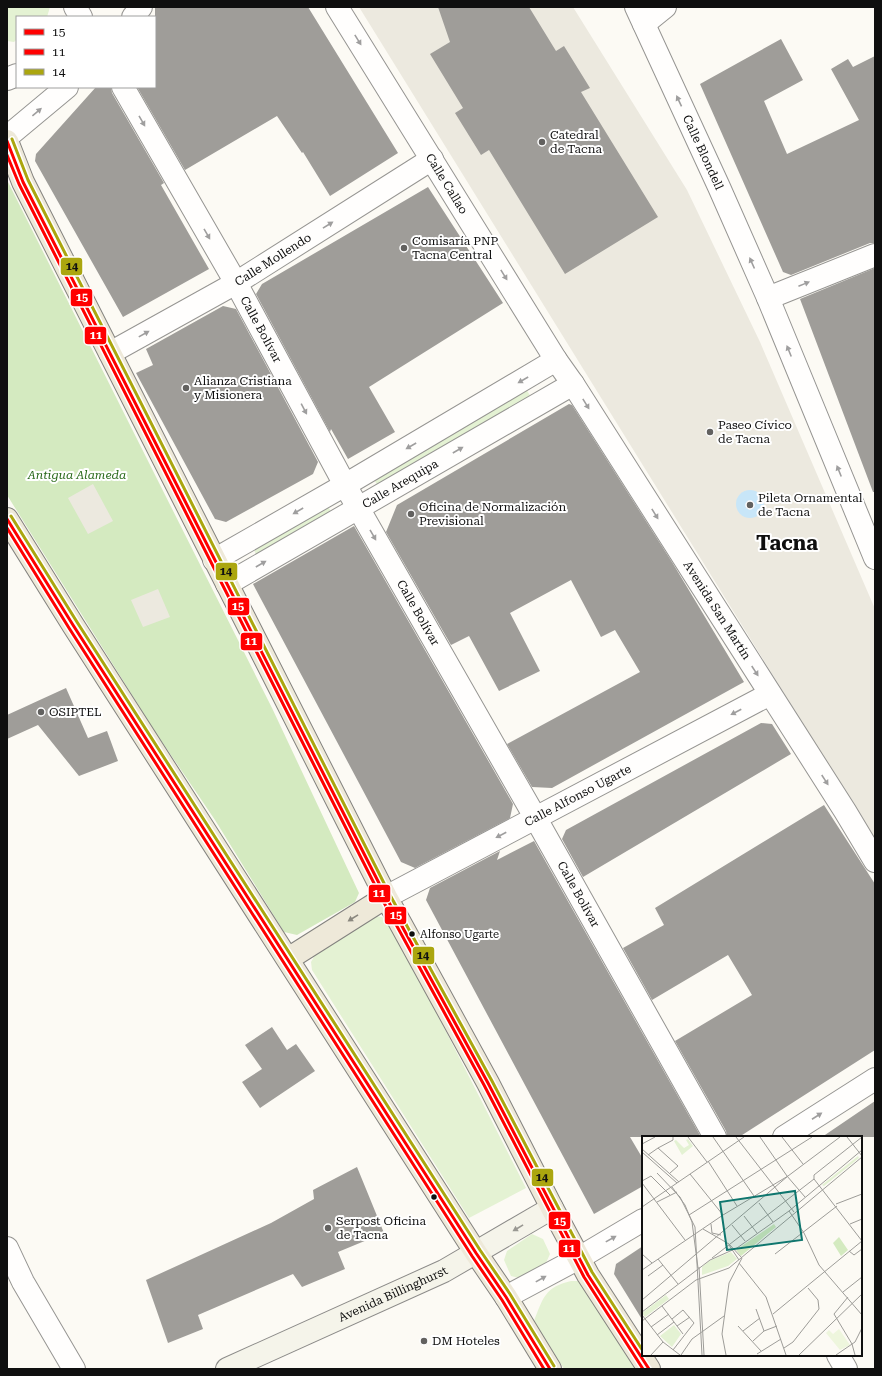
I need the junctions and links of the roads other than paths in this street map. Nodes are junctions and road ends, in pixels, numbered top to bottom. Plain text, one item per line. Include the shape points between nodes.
1 (75, 7) edge
2 (141, 7) edge
3 (337, 7) edge
4 (665, 7) edge
5 (640, 15) edge
6 (80, 16) edge
7 (134, 16) edge
8 (66, 88) edge
9 (124, 88) edge
10 (7, 137) edge
11 (7, 141) edge
12 (432, 159) junction
13 (875, 255) edge
14 (236, 283) junction
15 (768, 298) junction
16 (110, 354) junction
17 (556, 360) junction
18 (573, 384) junction
19 (345, 485) junction
20 (358, 508) junction
21 (7, 519) edge
22 (875, 558) edge
23 (214, 560) junction
24 (227, 584) junction
25 (770, 694) junction
26 (535, 817) junction
27 (875, 861) edge
28 (386, 897) junction
29 (288, 959) junction
30 (875, 1079) edge
31 (714, 1136) edge
32 (786, 1136) edge
33 (552, 1208) junction
34 (642, 1221) edge
35 (7, 1248) edge
36 (476, 1253) junction
37 (579, 1258) junction
38 (506, 1297) junction
39 (839, 1356) edge
40 (74, 1369) edge
41 (228, 1369) edge
42 (550, 1369) edge
43 (649, 1369) edge
44 (846, 1369) edge

1 - 6 street
2 - 7 street
3 -> 12 street, Calle Callao
4 - 5 street
15 -> 5 street, Calle Blondell
10 -> 8 street
9 -> 14 street, Calle Bolívar
11 - 16 main road via 23,182
14 -> 12 street, Calle Mollendo
12 -> 17 street, Calle Callao
15 -> 13 street
16 -> 14 street, Calle Mollendo
14 -> 19 street, Calle Bolívar
22 -> 15 street
16 - 23 main road
17 - 18 street, Avenida San Martín
17 -> 19 street
20 -> 18 street, Calle Arequipa
18 -> 25 street, Avenida San Martín
19 - 20 street, Calle Bolívar
19 -> 23 street
24 -> 20 street, Calle Arequipa
20 -> 26 street, Calle Bolívar
21 - 29 main road
23 - 24 main road
24 - 28 main road
25 -> 26 street, Calle Alfonso Ugarte
25 -> 27 street, Avenida San Martín
26 -> 28 street, Calle Alfonso Ugarte
26 - 31 street, Calle Bolívar
28 -> 29 main road
28 - 33 main road via 488,1083
29 - 36 main road
32 -> 30 street
33 -> 36 street, Avenida Billinghurst
33 - 37 main road
37 -> 34 street
35 - 40 street via 23,1282
36 - 38 main road
36 - 41 street, Avenida Billinghurst via 444,1271
38 -> 37 street
37 - 43 main road
38 - 42 main road
39 - 44 street

